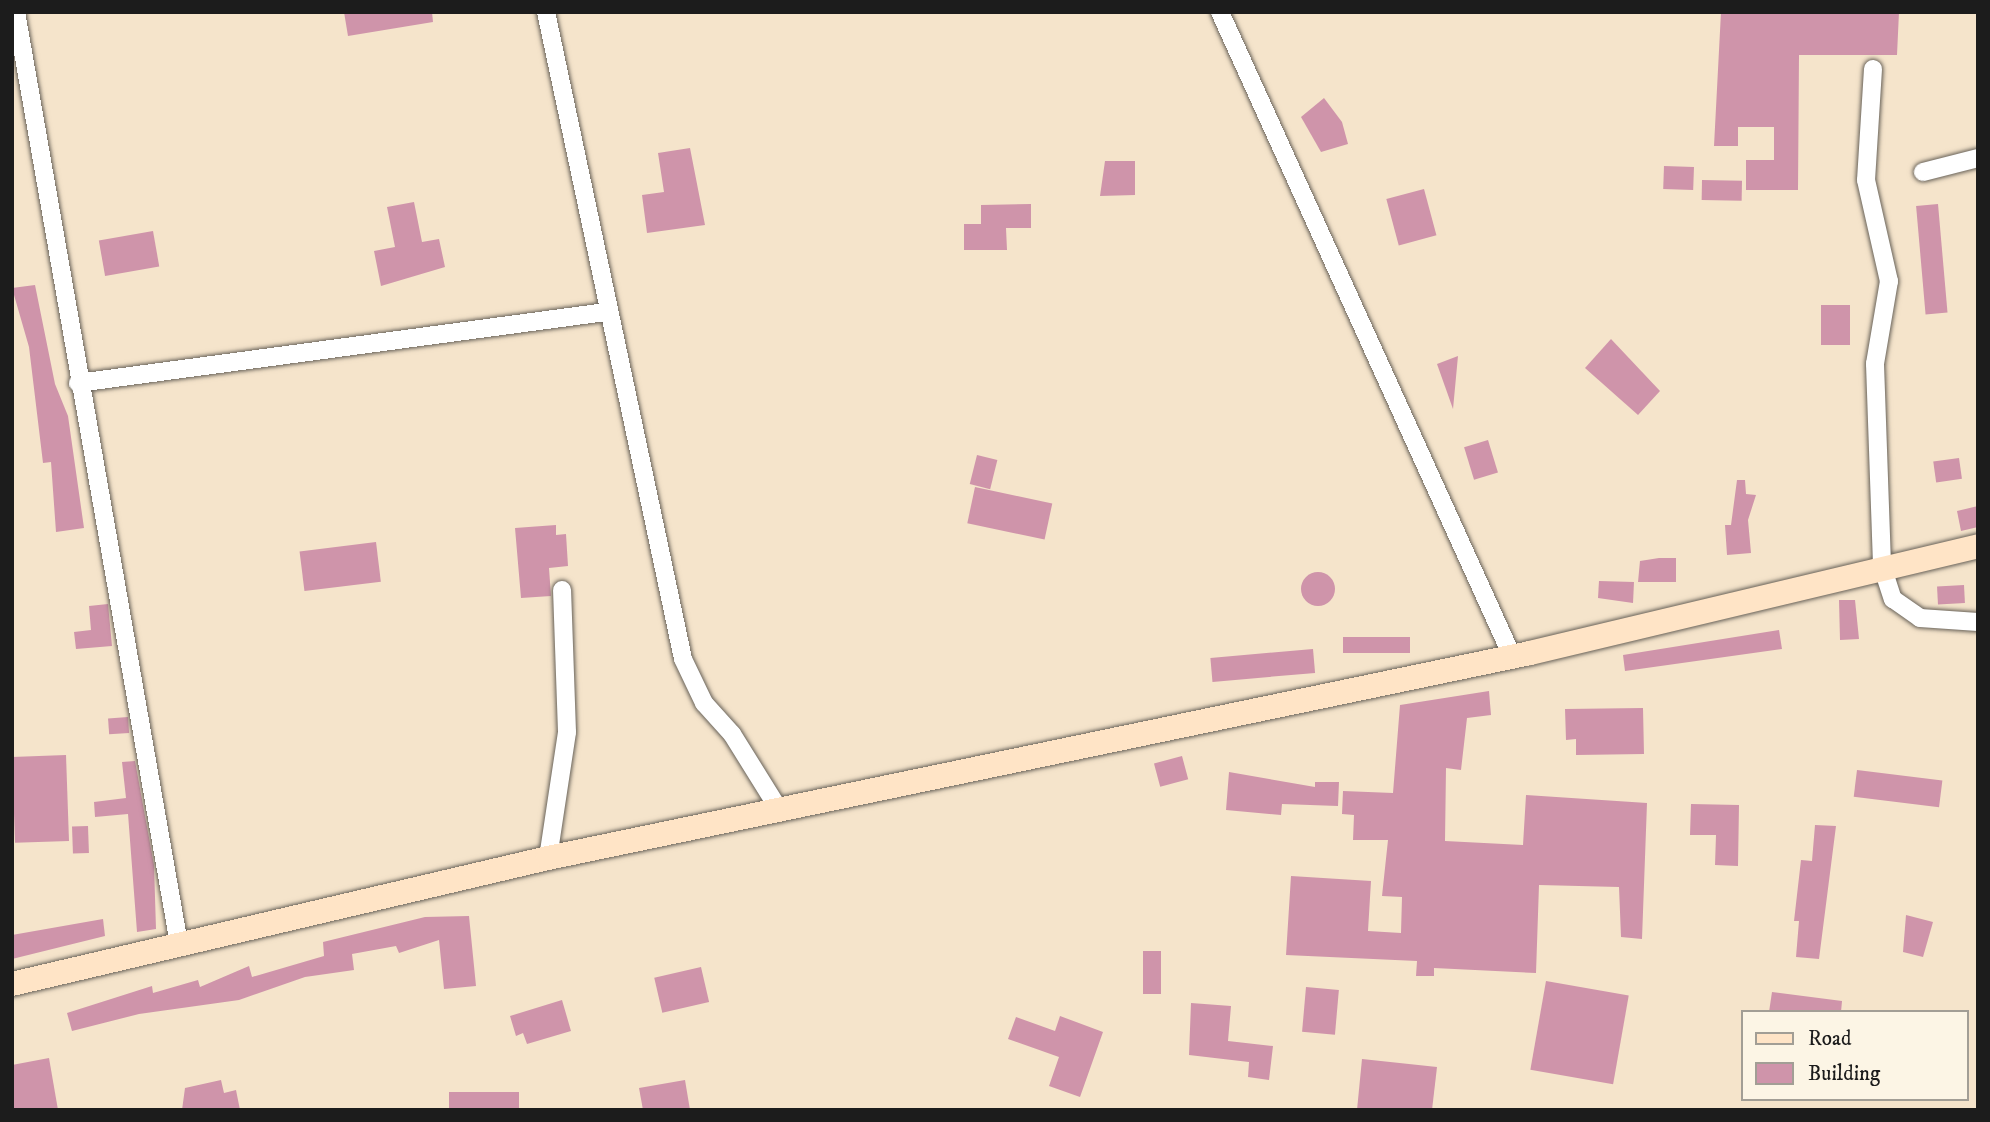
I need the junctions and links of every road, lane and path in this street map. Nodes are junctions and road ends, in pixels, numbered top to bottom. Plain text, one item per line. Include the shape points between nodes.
1 (16, 12) edge
2 (546, 12) edge
3 (1220, 12) edge
4 (1872, 69) dead end
5 (1978, 158) edge
6 (1923, 172) dead end
7 (606, 313) junction
8 (79, 383) junction
9 (1978, 546) edge
10 (1882, 566) junction
11 (562, 590) dead end
12 (1978, 622) edge
13 (1512, 656) junction
14 (780, 811) junction
15 (548, 858) junction
16 (179, 944) junction
17 (12, 984) edge

1 - 8 street
2 - 7 street
3 - 13 street
4 - 10 street via 1866,180 1889,281 1875,364
5 - 6 street
7 - 8 street
7 - 14 street via 683,660 704,703 733,734
8 - 16 street
9 - 10 main road
10 - 12 street via 1893,599 1920,618
10 - 13 main road
11 - 15 street via 567,732
13 - 14 main road
14 - 15 main road
15 - 16 main road
16 - 17 main road

